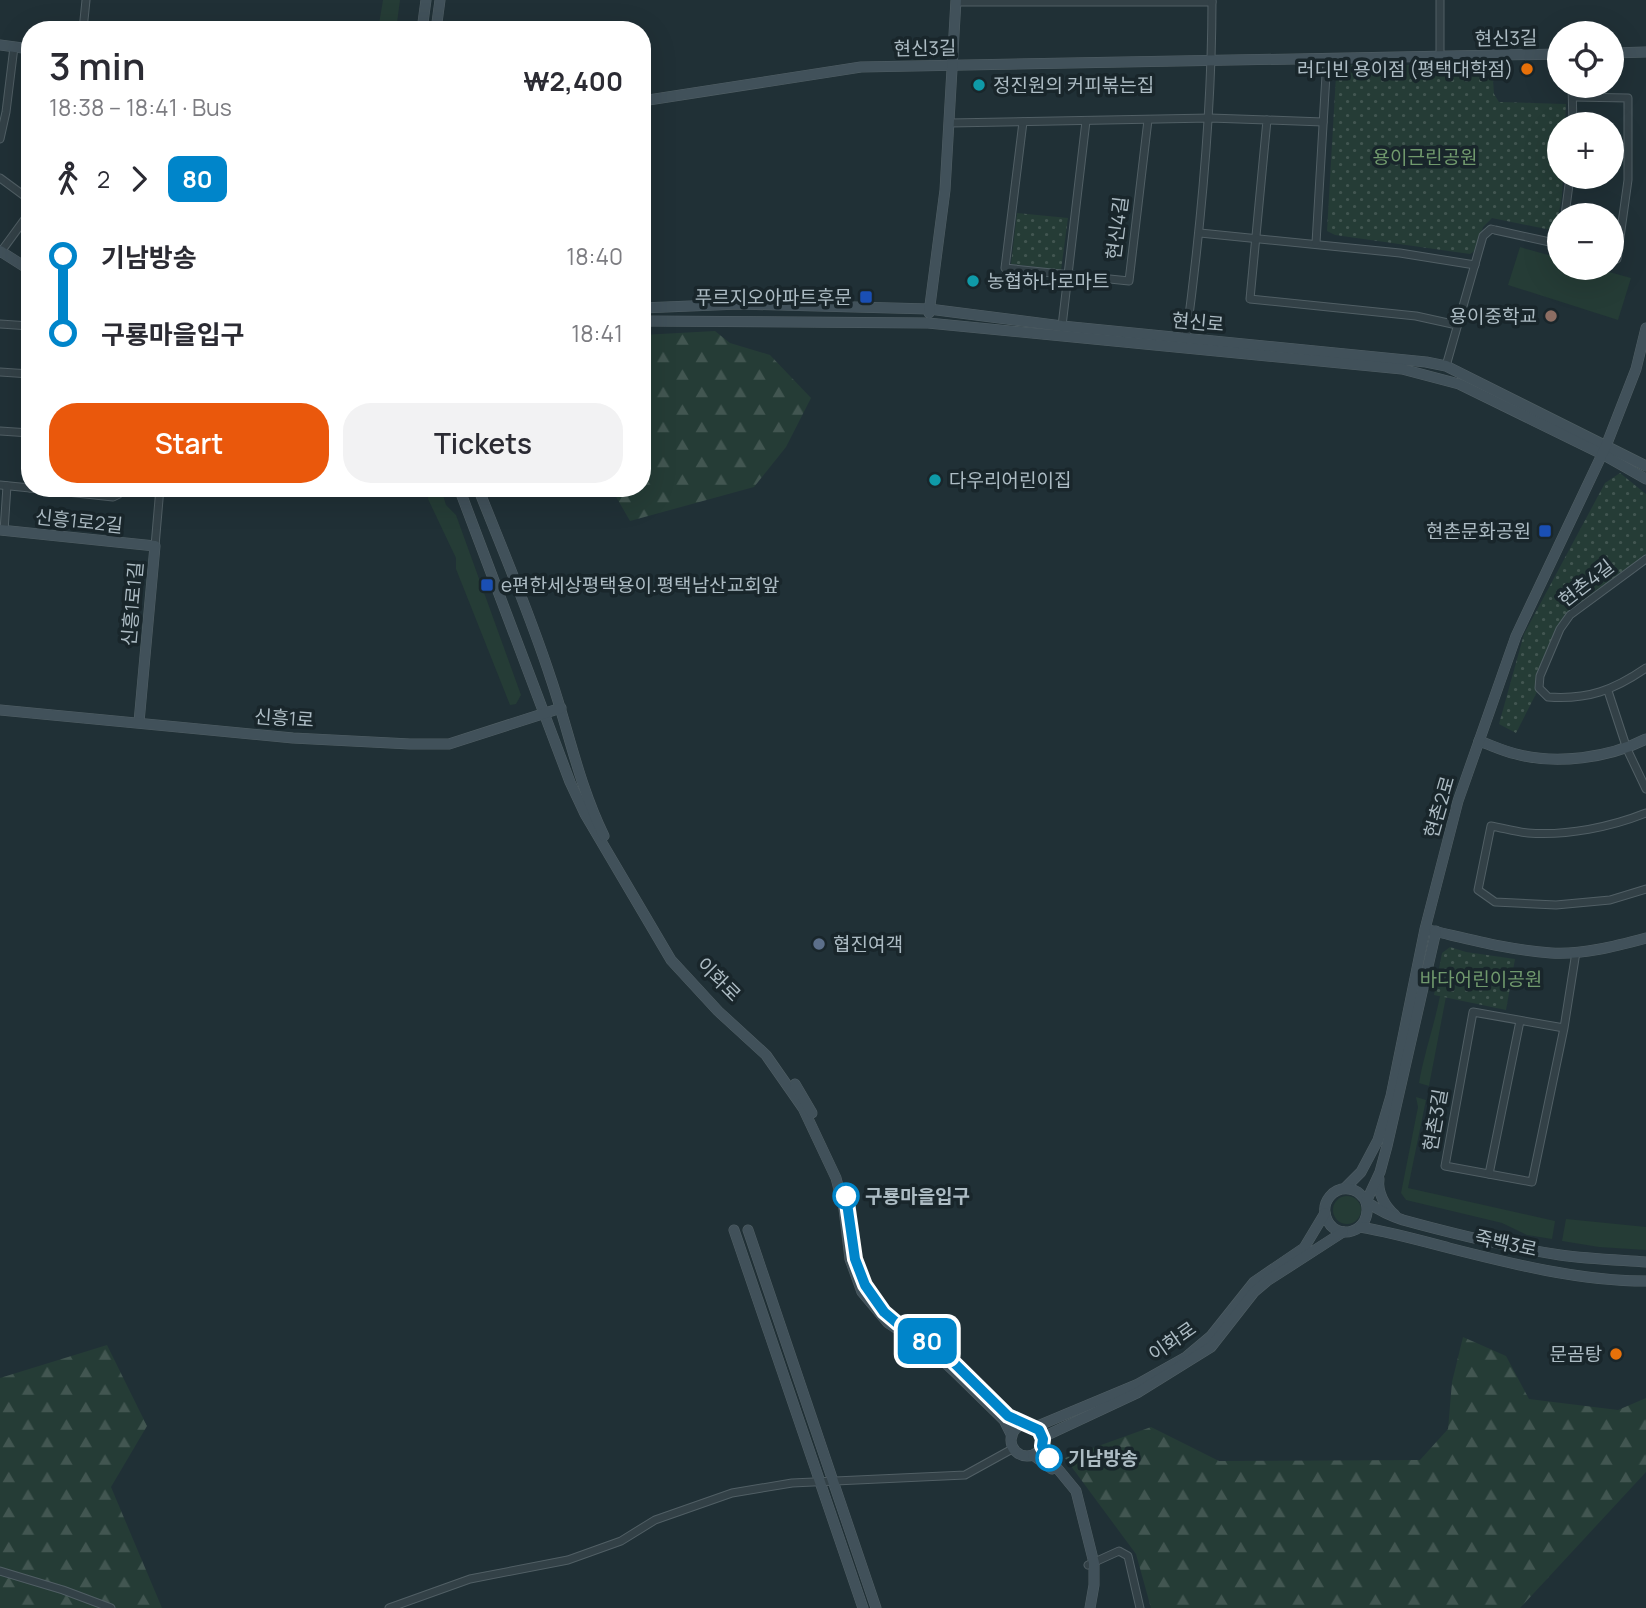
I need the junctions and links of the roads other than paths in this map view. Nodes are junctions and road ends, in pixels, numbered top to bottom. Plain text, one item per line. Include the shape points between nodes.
1 (86, 0) edge
2 (426, 0) edge
3 (440, 0) edge
4 (1440, 0) edge
5 (956, 1) edge
6 (1029, 1) edge
7 (1090, 1) edge
8 (1149, 1) edge
9 (1212, 1) edge
10 (84, 21) edge
11 (423, 21) edge
12 (437, 21) edge
13 (0, 45) edge
14 (14, 47) junction
15 (21, 47) edge
16 (1646, 52) edge
17 (1624, 53) edge
18 (1547, 54) edge
19 (1440, 57) junction
20 (1326, 58) junction
21 (1212, 60) junction
22 (952, 65) junction
23 (1624, 98) edge
24 (651, 100) edge
25 (1210, 118) junction
26 (1148, 120) junction
27 (1267, 120) junction
28 (1086, 121) junction
29 (1023, 122) junction
30 (1323, 122) junction
31 (950, 123) junction
32 (0, 139) edge
33 (0, 178) edge
34 (21, 193) edge
35 (1624, 203) edge
36 (21, 224) edge
37 (1200, 233) junction
38 (1255, 239) junction
39 (1547, 241) edge
40 (1316, 243) junction
41 (0, 252) edge
42 (21, 265) edge
43 (1475, 265) junction
44 (1069, 276) junction
45 (651, 308) edge
46 (929, 309) junction
47 (651, 321) edge
48 (928, 323) junction
49 (0, 324) edge
50 (21, 325) edge
51 (1457, 325) junction
52 (1062, 326) junction
53 (1646, 328) edge
54 (1186, 339) junction
55 (1446, 366) junction
56 (0, 372) edge
57 (21, 373) edge
58 (0, 431) edge
59 (21, 432) edge
60 (1604, 450) junction
61 (1646, 466) edge
62 (1646, 479) edge
63 (3, 485) edge
64 (21, 487) edge
65 (159, 497) edge
66 (461, 497) edge
67 (482, 497) edge
68 (2, 531) edge
69 (155, 546) junction
70 (1646, 559) edge
71 (1646, 668) edge
72 (1608, 691) junction
73 (561, 708) junction
74 (0, 710) edge
75 (545, 712) junction
76 (139, 722) junction
77 (1646, 740) edge
78 (1479, 741) junction
79 (1627, 749) junction
80 (1646, 789) edge
81 (1646, 813) edge
82 (1646, 889) edge
83 (1430, 930) junction
84 (1646, 938) edge
85 (1576, 952) junction
86 (1520, 1021) junction
87 (1564, 1028) junction
88 (1380, 1172) junction
89 (1489, 1174) junction
90 (1345, 1188) junction
91 (1367, 1202) junction
92 (1325, 1213) junction
93 (1401, 1219) junction
94 (1360, 1227) junction
95 (734, 1230) dead end
96 (748, 1230) dead end
97 (1343, 1232) junction
98 (1646, 1262) edge
99 (1646, 1281) edge
100 (1024, 1425) junction
101 (1035, 1427) junction
102 (1012, 1436) junction
103 (1042, 1441) junction
104 (1014, 1448) junction
105 (1033, 1455) junction
106 (821, 1481) junction
107 (834, 1481) junction
108 (1091, 1564) junction
109 (0, 1571) edge
110 (111, 1608) edge
111 (389, 1608) edge
112 (863, 1608) edge
113 (876, 1608) edge
114 (1088, 1608) edge
115 (1140, 1608) edge

1 - 10 street
2 - 11 street
3 - 12 street
4 - 19 street
5 - 6 street
5 - 22 street
6 - 7 street
7 - 8 street
8 - 9 street
9 - 21 street
13 - 14 street
14 - 15 street
14 - 32 street
16 - 17 street
18 - 19 street, 현신3길
19 - 20 street, 현신3길
20 - 21 street, 현신3길
20 - 30 street
21 - 22 street, 현신3길
21 - 25 street
22 - 24 street, 현신3길 via 862,67
22 - 31 street
23 - 35 street via 1628,98 1628,180
25 - 26 street
25 - 27 street
25 - 37 street
26 - 28 street
26 - 44 street, 현신4길 via 1129,281
27 - 30 street
27 - 38 street
28 - 29 street
28 - 44 street
29 - 31 street
29 - 44 street, 현신4길 via 1005,268
30 - 40 street
31 - 46 street
33 - 34 street
36 - 41 street
37 - 38 street
37 - 54 street
38 - 40 street
38 - 51 street via 1250,299 1416,316
39 - 43 street via 1491,229 1483,236
40 - 43 street
41 - 42 street
43 - 51 street
44 - 52 street
45 - 46 street, 현신로 via 739,304
46 - 48 street
46 - 52 street, 현신로
47 - 48 street, 현신로
48 - 60 street, 현신로 via 1402,369 1459,384
49 - 50 street
51 - 55 street
52 - 54 street, 현신로
53 - 60 street via 1636,369
54 - 55 street, 현신로
55 - 60 street, 현신로
56 - 57 street
58 - 59 street
60 - 61 street
60 - 62 street, 현신로
60 - 78 street, 현촌2로 via 1516,636
63 - 64 street
63 - 68 street
65 - 69 street, 신흥1로1길
66 - 75 street, 이화로
67 - 73 street, 이화로
68 - 69 street, 신흥1로2길
69 - 76 street, 신흥1로1길
70 - 72 street, 현촌4길 via 1570,615 1540,676 1539,688 1548,697
71 - 72 street, 현촌4길
72 - 79 street
73 - 75 street, 신흥1로
73 - 100 street, 이화로 via 594,815 668,947 695,982 780,1063 807,1102 837,1164 855,1259 865,1285 884,1312 941,1350 1008,1416
74 - 76 street, 신흥1로
75 - 76 street, 신흥1로 via 449,744 293,738
75 - 102 street, 이화로 via 584,814 671,960 766,1055 803,1108 836,1178 850,1259 862,1292 888,1323 958,1374 1004,1420
77 - 79 street
78 - 79 street via 1518,755 1557,760
78 - 83 street, 현촌2로 via 1458,801
79 - 80 street
81 - 82 street via 1576,831 1529,833 1490,826 1478,890 1494,902 1556,905 1610,900
83 - 85 street via 1513,948
83 - 88 street, 현촌2로
83 - 90 street, 현촌2로 via 1378,1140 1361,1172
84 - 85 street
85 - 87 street, 현촌3길
86 - 87 street, 현촌3길
86 - 89 street
86 - 89 street, 현촌3길 via 1473,1012 1445,1166
87 - 89 street, 현촌3길 via 1532,1182
88 - 91 street, 현촌2로
88 - 93 street via 1380,1192
90 - 91 street via 1359,1192
90 - 92 street via 1328,1199
91 - 93 street, 죽백3로
91 - 94 street via 1367,1218
92 - 97 street via 1331,1225
92 - 101 street, 이화로 via 1304,1248 1254,1282 1211,1336 1193,1351 1138,1384
93 - 98 street, 죽백3로 via 1560,1255
94 - 97 street
94 - 99 street, 죽백3로 via 1576,1275
95 - 106 street
96 - 107 street
97 - 103 street, 이화로 via 1254,1292 1211,1347 1137,1393
100 - 101 street
100 - 102 street
101 - 103 street
102 - 104 street
103 - 105 street
103 - 108 street via 1044,1452 1076,1491
104 - 105 street via 1022,1455
104 - 107 street via 965,1475
105 - 108 street via 1057,1473 1073,1499
106 - 107 street
106 - 111 street via 732,1493 655,1520 621,1541 568,1560 470,1579
106 - 112 street
107 - 113 street
108 - 114 street
108 - 115 street via 1119,1551 1128,1556
109 - 110 street

